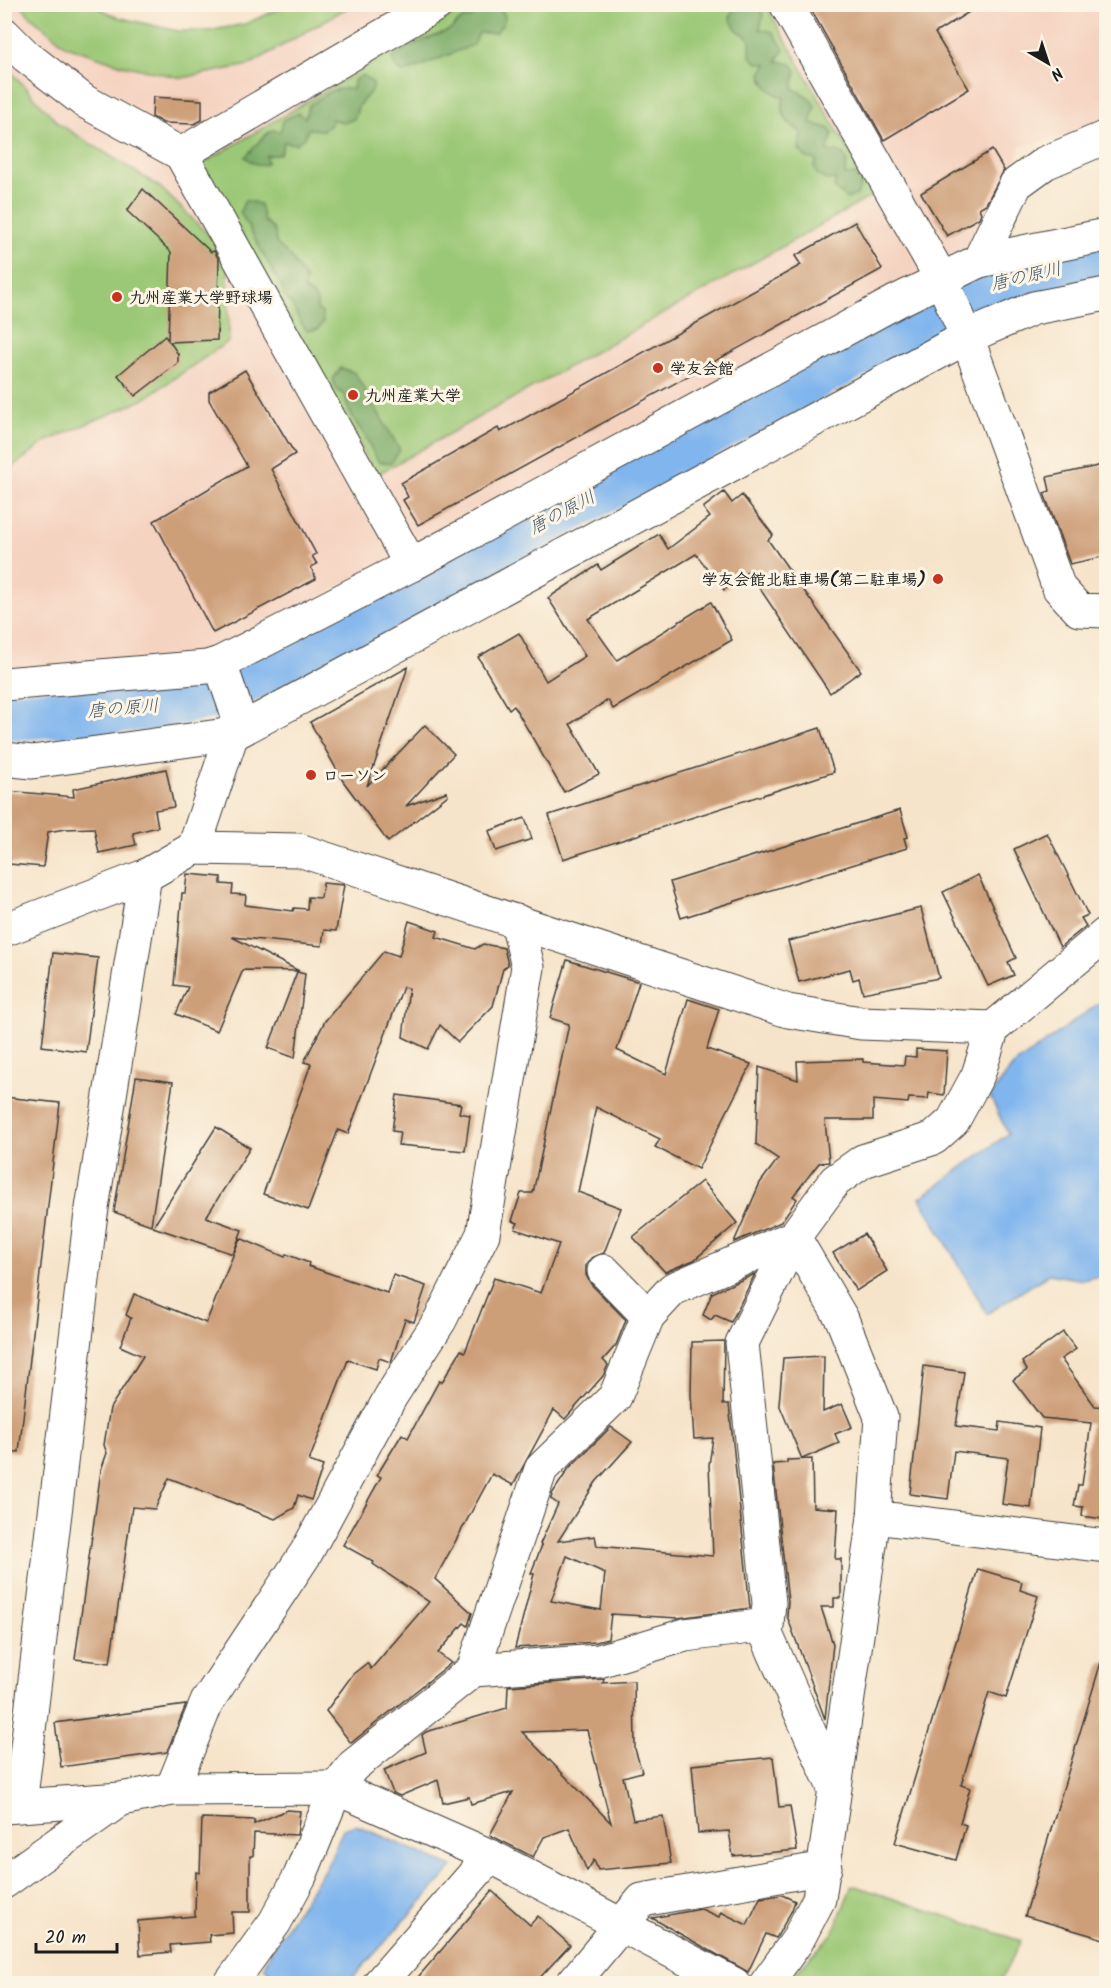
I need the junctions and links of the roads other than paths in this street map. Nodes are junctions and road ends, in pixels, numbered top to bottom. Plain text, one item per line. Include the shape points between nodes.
1 (437, 4) edge
2 (786, 4) edge
3 (4, 34) edge
4 (1107, 137) edge
5 (181, 154) junction
6 (1107, 235) edge
7 (979, 261) junction
8 (941, 278) junction
9 (1107, 294) edge
10 (967, 337) junction
11 (411, 565) junction
12 (1107, 612) edge
13 (222, 668) junction
14 (4, 684) edge
15 (235, 725) junction
16 (4, 759) edge
17 (194, 848) junction
18 (145, 876) junction
19 (517, 921) junction
20 (4, 930) edge
21 (1107, 934) edge
22 (993, 1028) junction
23 (794, 1237) junction
24 (604, 1271) dead end
25 (648, 1316) junction
26 (874, 1516) junction
27 (1107, 1546) edge
28 (767, 1625) junction
29 (473, 1670) junction
30 (336, 1788) junction
31 (834, 1788) junction
32 (172, 1789) junction
33 (121, 1799) junction
34 (12, 1806) edge
35 (490, 1856) junction
36 (825, 1868) junction
37 (4, 1882) edge
38 (621, 1925) junction
39 (230, 1983) edge
40 (380, 1983) edge
41 (572, 1983) edge
42 (734, 1983) edge
43 (765, 1983) edge

1 - 5 street
2 - 8 street
3 - 5 street via 84,101
4 - 7 street via 1045,163 1016,184
5 - 11 street
6 - 7 street
7 - 8 street
8 - 10 street
8 - 11 street
9 - 10 street via 1034,308
10 - 12 street via 1059,588 1079,610
10 - 15 street
11 - 13 street
13 - 14 street
13 - 15 street
15 - 16 street via 32,762
15 - 17 street
17 - 18 street
17 - 19 street via 299,850
18 - 20 street
18 - 34 street via 90,1221
19 - 22 street via 788,1011 861,1023
19 - 32 street via 528,966 483,1234 440,1320 391,1396 306,1553 207,1702
21 - 22 street
22 - 23 street via 978,1075 953,1121 934,1138 863,1161 835,1181
23 - 25 street via 673,1289
23 - 26 street via 842,1319 881,1417
23 - 28 street via 742,1343 769,1603
24 - 25 street
25 - 29 street via 615,1396 542,1469
26 - 27 street
26 - 31 street
28 - 29 street via 685,1635 598,1662
28 - 31 street via 766,1634
29 - 30 street via 353,1766
30 - 32 street
30 - 35 street
30 - 39 street via 290,1894
31 - 36 street
32 - 33 street
33 - 34 street
33 - 37 street
35 - 38 street
35 - 40 street
36 - 38 street via 642,1900
36 - 43 street via 819,1899 797,1941
38 - 41 street
38 - 42 street

